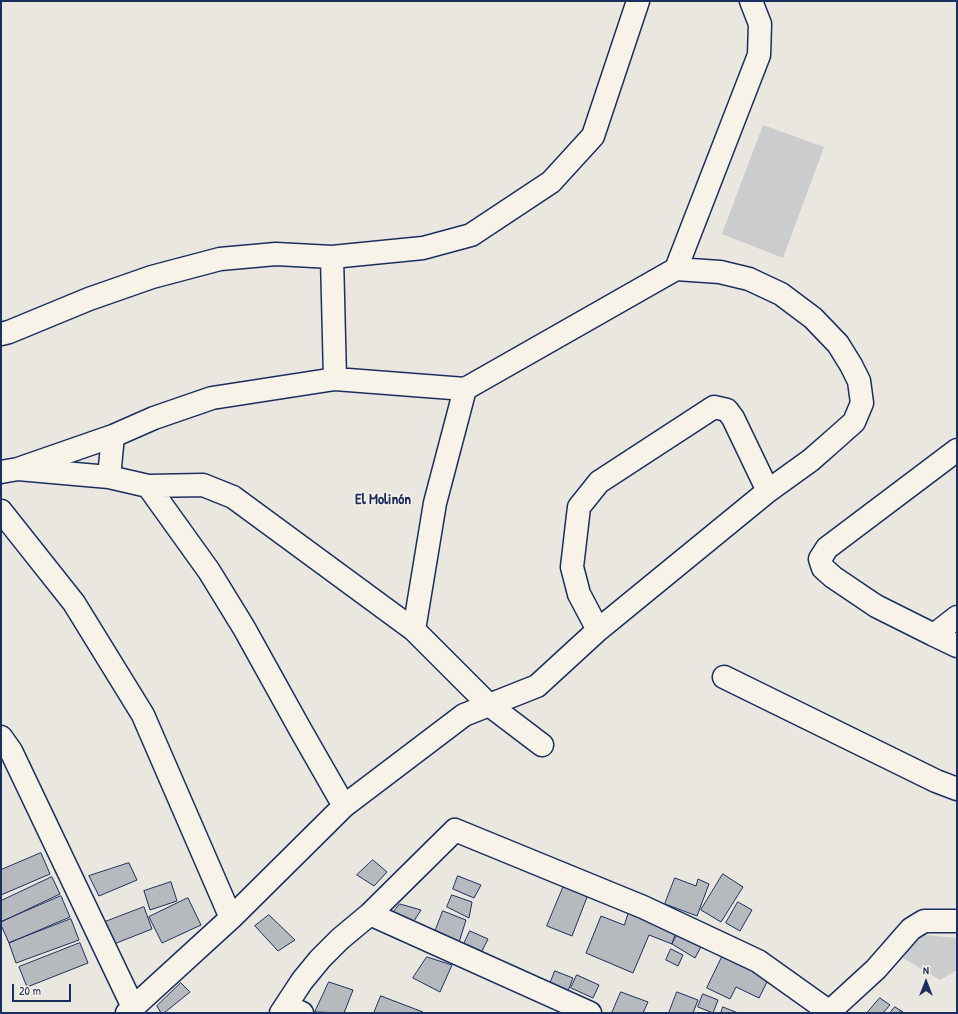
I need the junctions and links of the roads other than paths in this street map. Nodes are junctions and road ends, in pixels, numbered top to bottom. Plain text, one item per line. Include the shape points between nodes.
1 (638, 1) edge
2 (751, 1) edge
3 (332, 257) junction
4 (676, 269) junction
5 (1, 334) edge
6 (335, 379) junction
7 (465, 389) junction
8 (113, 436) junction
9 (957, 450) edge
10 (9, 470) edge
11 (109, 477) junction
12 (148, 486) junction
13 (768, 491) junction
14 (1, 510) edge
15 (957, 617) edge
16 (414, 630) junction
17 (598, 630) junction
18 (934, 635) junction
19 (957, 646) edge
20 (724, 677) dead end
21 (488, 704) junction
22 (1, 737) edge
23 (542, 745) dead end
24 (957, 789) edge
25 (344, 806) junction
26 (370, 914) junction
27 (231, 918) junction
28 (957, 921) edge
29 (130, 1010) edge
30 (290, 1011) edge
31 (590, 1013) edge
32 (829, 1013) edge

1 - 3 street via 594,136 551,182 471,235 423,248
2 - 4 street via 760,24 759,55
3 - 5 street via 276,254 220,260 152,276 89,298
3 - 6 street
4 - 7 street
4 - 13 street via 720,272 749,278 781,294 813,318 838,344 859,381 862,404 854,422 810,460
6 - 7 street
6 - 8 street via 212,398 154,418
7 - 16 street via 435,503
8 - 10 street
8 - 11 street
9 - 18 street via 827,548 820,559 823,568 839,582 876,606
10 - 11 street
11 - 12 street
12 - 16 street via 203,486 233,497
12 - 25 street via 209,571 244,628
13 - 17 street
13 - 17 street via 733,418 727,410 714,407 599,482 579,508 572,566 579,594
14 - 27 street via 74,603 143,715
15 - 18 street
16 - 21 street
17 - 21 street via 537,686
18 - 19 street
20 - 24 street
21 - 23 street
21 - 25 street via 464,715
22 - 29 street via 11,751
25 - 27 street
26 - 30 street via 320,959 302,981
26 - 31 street
26 - 32 street via 456,830 643,907 758,961
27 - 29 street
28 - 32 street via 924,921 911,929 876,969

